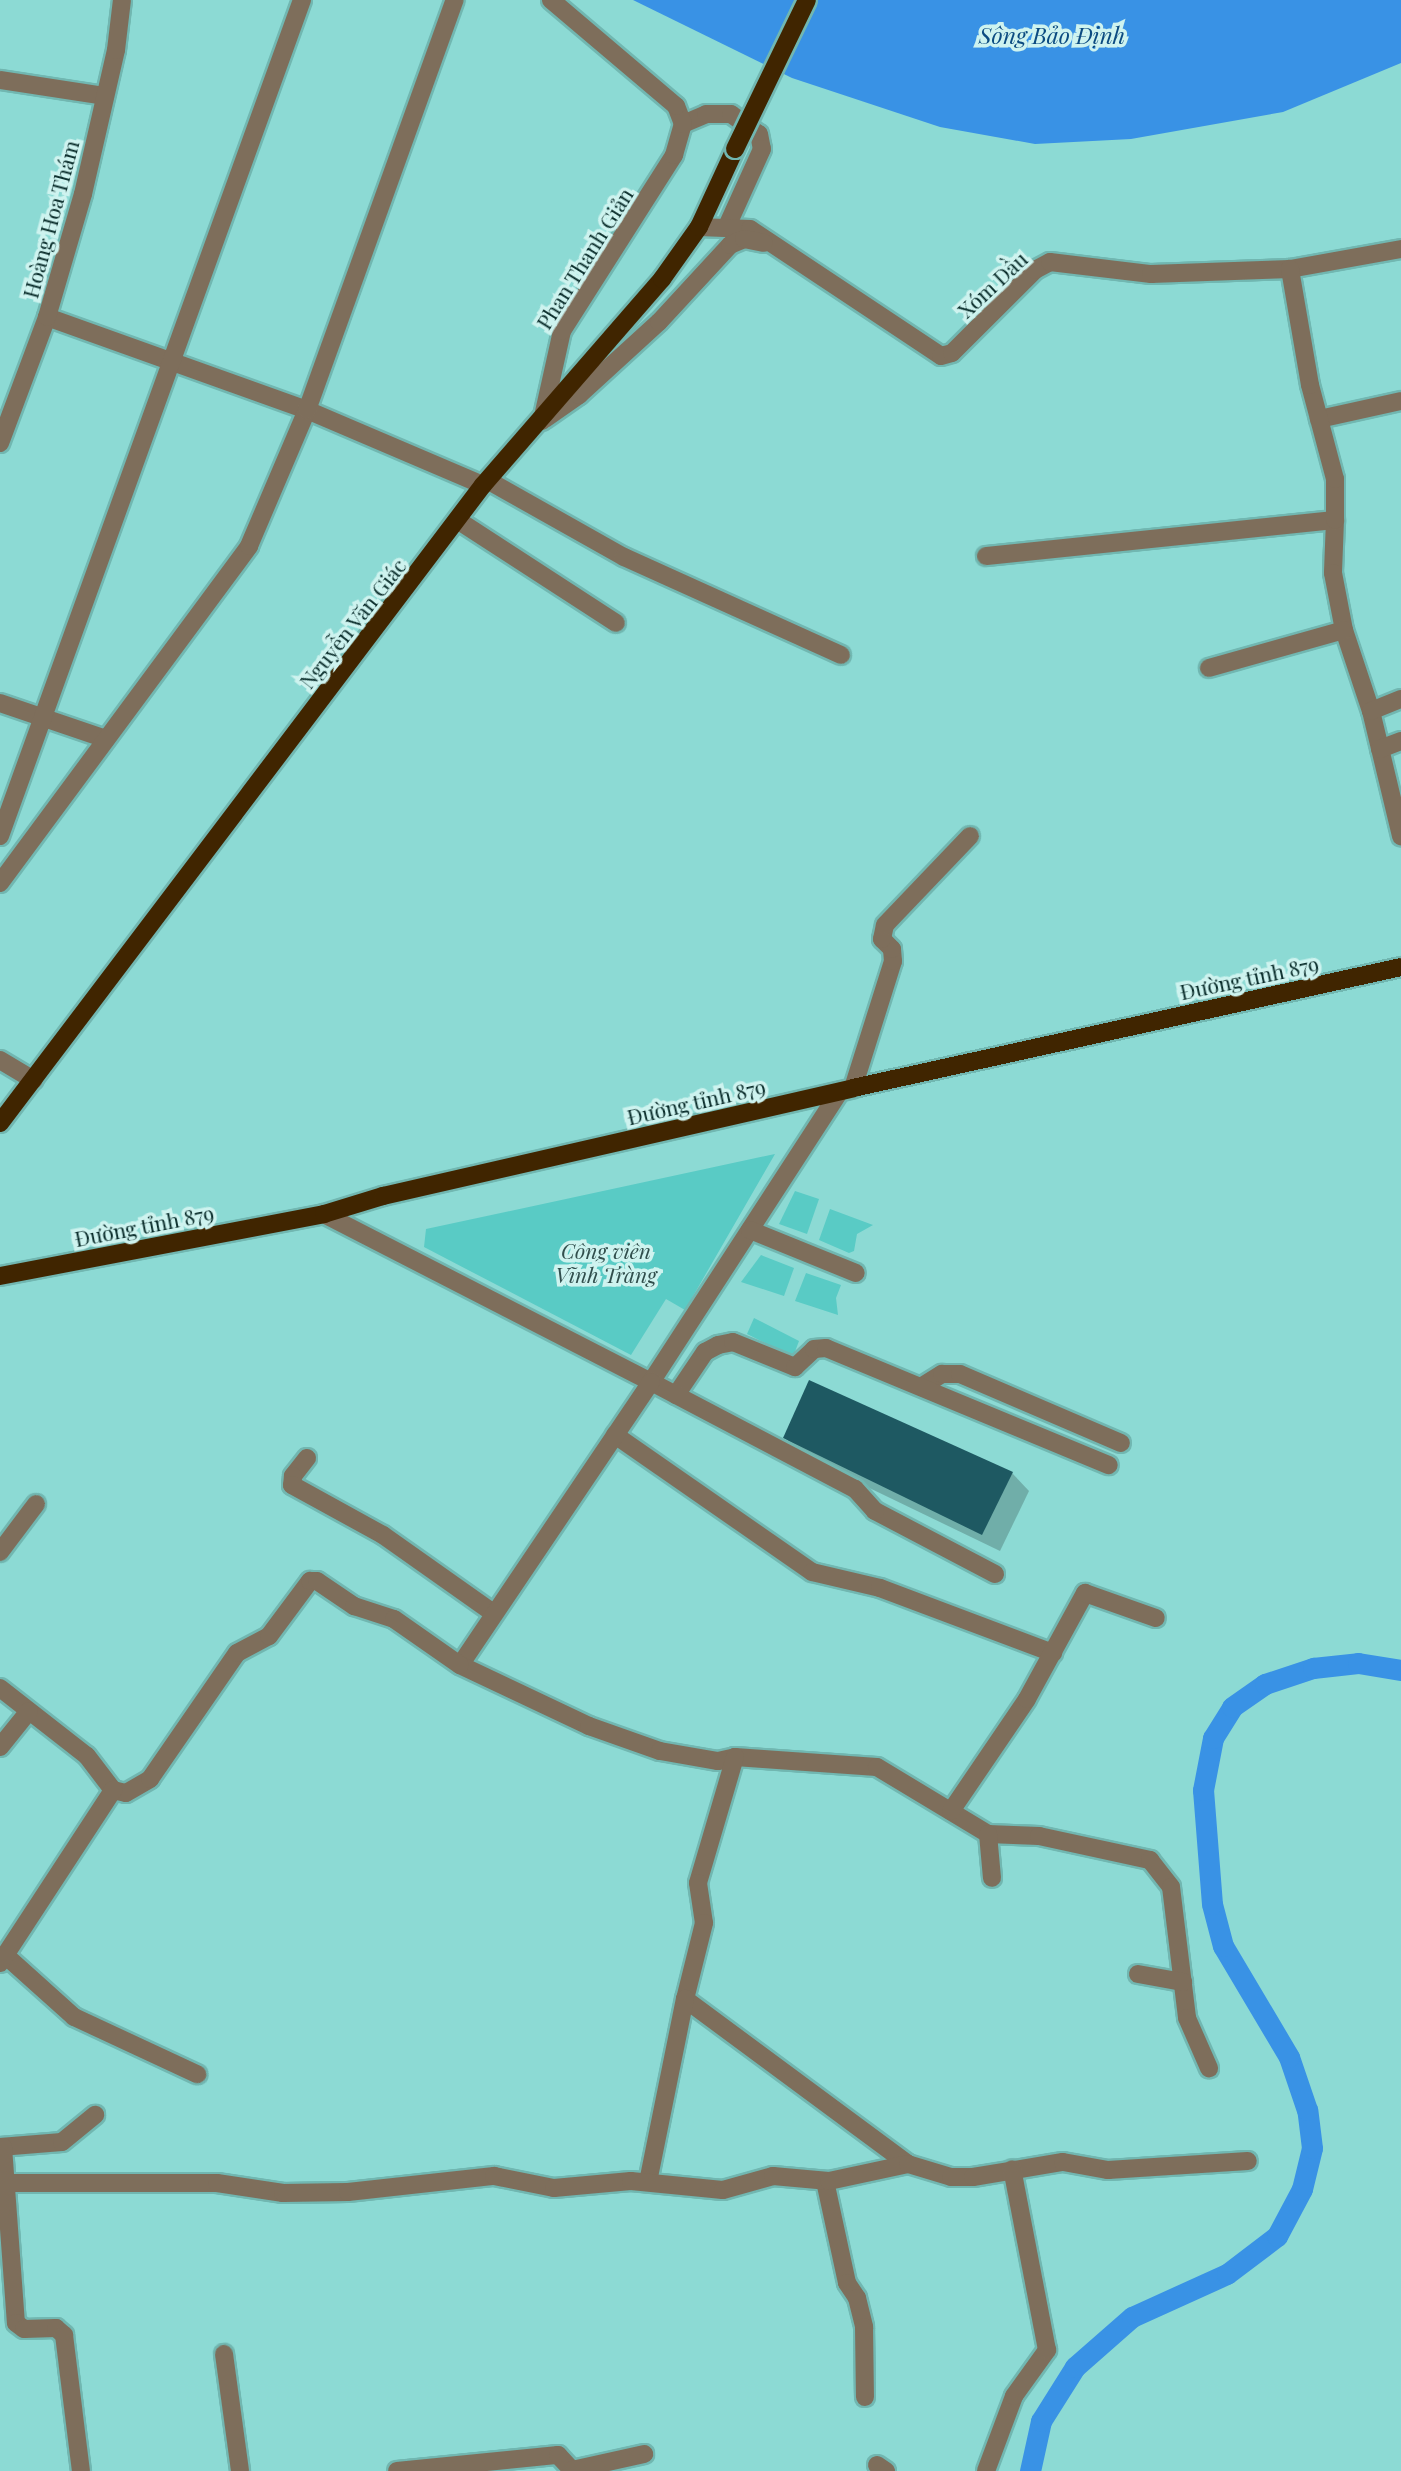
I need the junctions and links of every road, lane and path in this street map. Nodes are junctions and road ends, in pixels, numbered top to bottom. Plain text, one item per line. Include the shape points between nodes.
1 (122, 0) edge
2 (302, 0) edge
3 (455, 0) edge
4 (551, 0) edge
5 (807, 0) edge
6 (0, 80) edge
7 (106, 96) junction
8 (682, 124) junction
9 (727, 226) junction
10 (699, 227) junction
11 (782, 247) junction
12 (1401, 249) edge
13 (1290, 269) junction
14 (47, 317) junction
15 (172, 361) junction
16 (1401, 401) edge
17 (307, 410) junction
18 (1319, 419) junction
19 (542, 421) junction
20 (0, 443) edge
21 (486, 483) junction
22 (459, 520) junction
23 (1335, 520) junction
24 (986, 556) dead end
25 (616, 623) dead end
26 (1344, 630) junction
27 (841, 655) dead end
28 (1209, 668) dead end
29 (1401, 699) edge
30 (0, 703) edge
31 (1371, 710) junction
32 (43, 717) junction
33 (106, 739) junction
34 (1401, 741) edge
35 (1380, 749) junction
36 (0, 836) edge
37 (970, 836) dead end
38 (1401, 836) edge
39 (0, 883) edge
40 (1401, 967) edge
41 (0, 1060) edge
42 (33, 1080) junction
43 (846, 1090) junction
44 (0, 1124) edge
45 (324, 1214) junction
46 (750, 1230) junction
47 (856, 1273) dead end
48 (0, 1276) edge
49 (651, 1382) junction
50 (921, 1387) junction
51 (676, 1395) junction
52 (615, 1435) junction
53 (1121, 1443) dead end
54 (307, 1458) dead end
55 (1109, 1465) dead end
56 (36, 1504) dead end
57 (0, 1551) edge
58 (995, 1574) dead end
59 (493, 1613) junction
60 (1156, 1618) dead end
61 (1053, 1653) junction
62 (460, 1665) junction
63 (0, 1688) edge
64 (29, 1711) junction
65 (0, 1747) edge
66 (735, 1757) junction
67 (113, 1790) junction
68 (951, 1811) junction
69 (988, 1834) junction
70 (992, 1878) dead end
71 (2, 1959) edge
72 (1138, 1974) dead end
73 (1183, 1982) junction
74 (685, 1999) junction
75 (1209, 2068) dead end
76 (197, 2074) dead end
77 (95, 2115) dead end
78 (1, 2147) edge
79 (1248, 2161) dead end
80 (908, 2164) junction
81 (1013, 2169) junction
82 (825, 2181) junction
83 (648, 2182) junction
84 (3, 2183) edge
85 (4, 2227) edge
86 (224, 2354) dead end
87 (865, 2397) dead end
88 (644, 2454) dead end
89 (81, 2471) edge
90 (240, 2471) edge
91 (397, 2471) edge
92 (986, 2471) edge

1 - 7 street, Hoàng Hoa Thám
2 - 15 street
3 - 17 street
4 - 8 street via 676,106
5 - 10 main road, Nguyễn Văn Giác, bridge
6 - 7 street
7 - 14 street, Hoàng Hoa Thám
8 - 9 street via 706,114 731,114 759,134 762,149
8 - 19 street, Phan Thanh Giản via 674,155 562,331
9 - 10 street, Xóm Dầu
9 - 11 street, Xóm Dầu via 750,229
10 - 19 main road, Nguyễn Văn Giác via 629,321
11 - 13 street, Xóm Dầu via 941,356 952,353 1035,270 1050,262 1151,274
11 - 19 street via 744,239 730,245 659,322 579,395
12 - 13 street, Xóm Dầu
13 - 18 street
14 - 15 street
14 - 20 street, Hoàng Hoa Thám
15 - 17 street
15 - 32 street
16 - 18 street
17 - 21 street
17 - 33 street via 249,546
18 - 23 street via 1335,479
19 - 21 main road, Nguyễn Văn Giác
21 - 22 main road, Nguyễn Văn Giác
21 - 27 street via 624,557
22 - 25 street
22 - 42 main road, Nguyễn Văn Giác
23 - 24 street
23 - 26 street via 1333,573
26 - 28 street
26 - 31 street
29 - 31 street
30 - 32 street
31 - 35 street
32 - 33 street
32 - 36 street
33 - 39 street
34 - 35 street
35 - 38 street
37 - 43 street via 885,925 882,939 891,949 893,961
40 - 43 main road, Đường tỉnh 879
41 - 42 street
42 - 44 main road, Nguyễn Văn Giác
43 - 45 main road, Đường tỉnh 879 via 383,1196
43 - 46 street
45 - 48 main road, Đường tỉnh 879
45 - 49 street
46 - 47 street
46 - 49 street
49 - 51 street
49 - 52 street
50 - 51 street via 826,1348 814,1349 795,1367 733,1342 705,1352
50 - 53 street via 942,1374 960,1374
50 - 55 street
51 - 58 street via 855,1489 874,1511
52 - 59 street
52 - 61 street via 812,1572 880,1588
54 - 59 street via 292,1485 383,1535
56 - 57 street
59 - 62 street
60 - 61 street via 1085,1593
61 - 68 street
62 - 66 street via 567,1717 660,1751 718,1761
62 - 67 street via 394,1619 354,1606 310,1581 269,1636 237,1653 150,1779 126,1793
63 - 64 street
64 - 65 street
64 - 67 street via 87,1756
66 - 68 street via 877,1767
66 - 74 street via 698,1883 704,1923
67 - 71 street
68 - 69 street
69 - 70 street
69 - 73 street via 1039,1836 1150,1860 1171,1887
71 - 76 street via 74,2017
72 - 73 street
73 - 75 street via 1187,2018
74 - 80 street
74 - 83 street
77 - 78 street via 61,2142
78 - 84 street
79 - 81 street via 1108,2170 1063,2162
80 - 81 street via 951,2177
80 - 82 street
81 - 92 street via 1047,2350 1014,2396
82 - 83 street via 773,2176 723,2190
82 - 87 street via 847,2283 858,2298 864,2327
83 - 84 street via 554,2188 494,2176 348,2192 283,2193 217,2183
84 - 85 street
85 - 89 street via 16,2323 24,2329 56,2328 66,2344
86 - 90 street
88 - 91 street via 572,2470 558,2455

